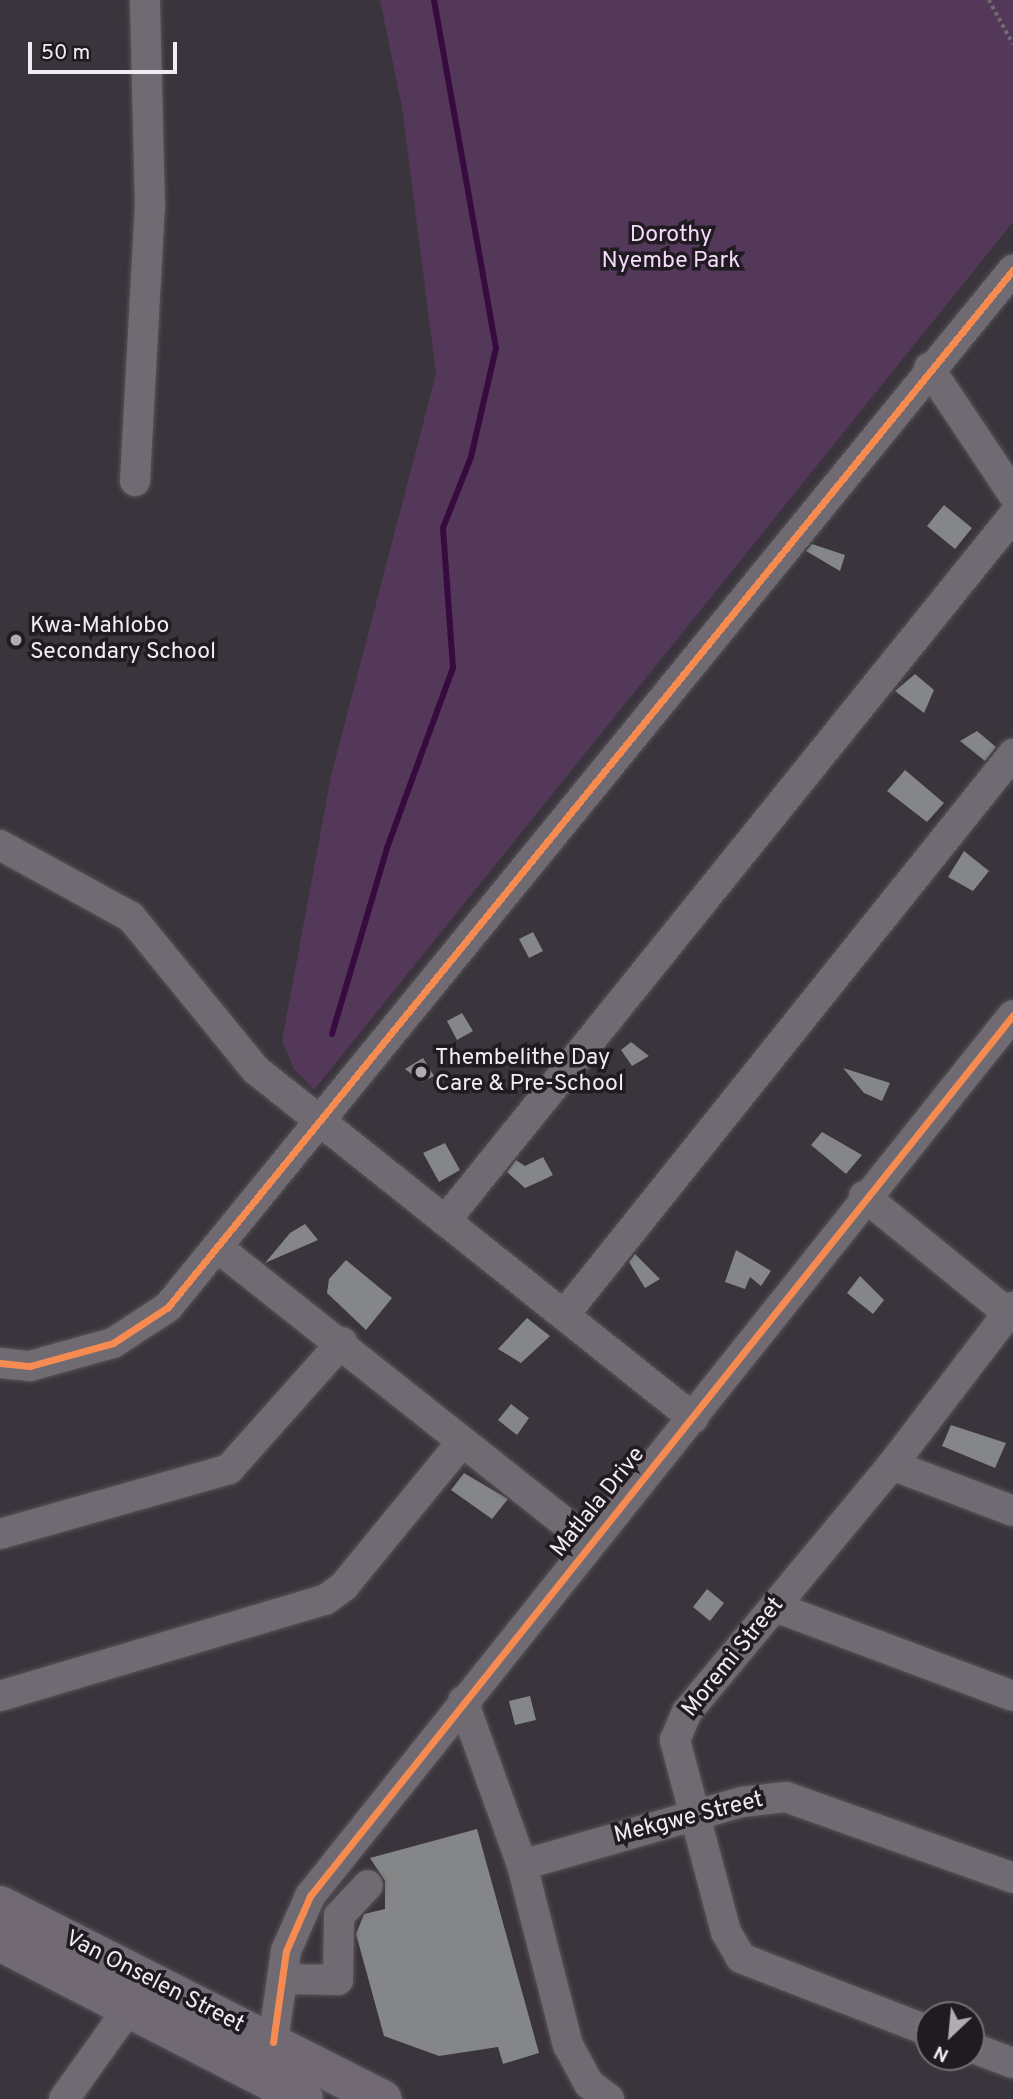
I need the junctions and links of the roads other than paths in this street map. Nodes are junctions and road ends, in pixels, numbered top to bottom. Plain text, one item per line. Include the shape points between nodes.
1 (145, 0) edge
2 (1013, 270) edge
3 (929, 368) junction
4 (135, 481) dead end
5 (1013, 494) edge
6 (1013, 516) edge
7 (1013, 754) edge
8 (0, 845) edge
9 (1013, 1015) edge
10 (321, 1120) junction
11 (864, 1196) junction
12 (445, 1221) junction
13 (217, 1247) junction
14 (1011, 1312) edge
15 (564, 1315) junction
16 (342, 1342) junction
17 (0, 1363) edge
18 (693, 1418) junction
19 (462, 1442) junction
20 (891, 1465) junction
21 (1013, 1511) edge
22 (0, 1534) edge
23 (591, 1543) junction
24 (775, 1607) junction
25 (0, 1696) edge
26 (1013, 1696) edge
27 (463, 1701) junction
28 (694, 1815) junction
29 (522, 1865) junction
30 (1013, 1878) edge
31 (368, 1885) dead end
32 (0, 1905) edge
33 (0, 1942) edge
34 (282, 1979) junction
35 (138, 1995) junction
36 (915, 2026) edge
37 (273, 2042) junction
38 (985, 2052) edge
39 (1013, 2063) edge
40 (377, 2097) edge
41 (64, 2099) edge
42 (304, 2099) edge
43 (609, 2099) edge

1 - 4 street via 150,208
2 - 3 street
3 - 5 street
3 - 10 street
6 - 12 street
7 - 15 street
8 - 10 street via 131,917 231,1046
9 - 11 street, Matlala Drive
10 - 12 street
10 - 13 street
11 - 14 street
11 - 18 street, Matlala Drive
12 - 15 street
13 - 16 street
13 - 17 street via 145,1328 58,1359
14 - 20 street, Moremi Street
15 - 18 street
16 - 19 street
16 - 22 street via 229,1469
18 - 23 street, Matlala Drive
19 - 23 street
19 - 25 street via 344,1586 325,1600
20 - 21 street
20 - 24 street, Moremi Street
23 - 27 street, Matlala Drive
24 - 26 street
24 - 28 street, Moremi Street via 680,1725 675,1755
27 - 29 street
27 - 34 street, Matlala Drive via 310,1896 290,1935
28 - 29 street, Mekgwe Street
28 - 30 street, Mekgwe Street via 786,1797
28 - 36 street, Moremi Street via 726,1932 741,1958
29 - 43 street via 568,2045 589,2084
31 - 34 street via 339,1916 338,1980
32 - 35 main road, Van Onselen Street
33 - 35 main road, Van Onselen Street
34 - 37 street, Matlala Drive
35 - 37 main road, Van Onselen Street
35 - 41 street
35 - 42 main road, Van Onselen Street
37 - 40 main road, Van Onselen Street
38 - 39 street

